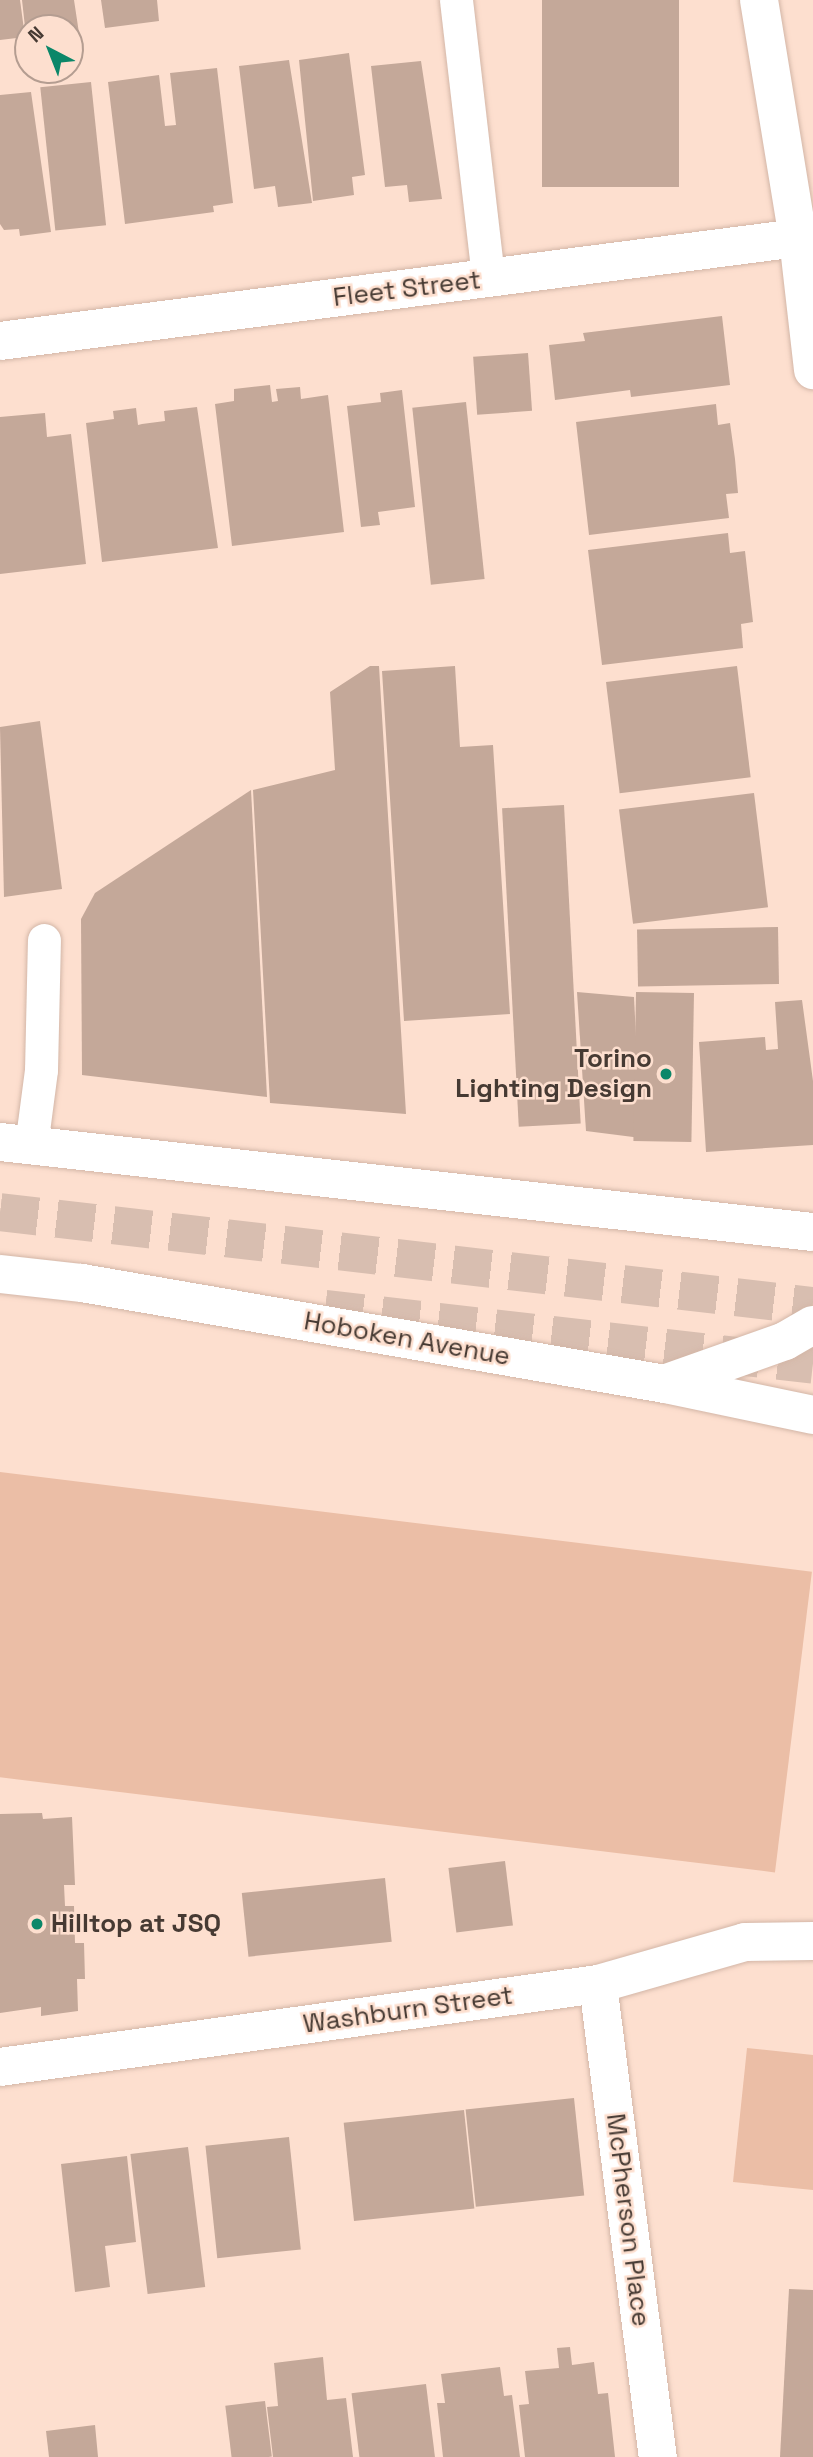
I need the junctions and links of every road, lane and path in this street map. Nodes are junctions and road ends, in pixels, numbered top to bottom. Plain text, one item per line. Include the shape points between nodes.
1 (457, 0) edge
2 (758, 0) edge
3 (805, 237) edge
4 (488, 278) junction
5 (0, 341) edge
6 (813, 370) edge
7 (44, 940) dead end
8 (16, 1144) edge
9 (813, 1232) edge
10 (0, 1274) edge
11 (813, 1325) edge
12 (665, 1384) junction
13 (813, 1415) edge
14 (813, 1941) edge
15 (598, 1984) junction
16 (0, 2067) edge
17 (658, 2457) edge

1 - 4 lane
2 - 3 street
3 - 4 street, Fleet Street
3 - 6 street
4 - 5 street, Fleet Street
7 - 8 lane via 41,1070
8 - 9 street
10 - 12 street, Hoboken Avenue via 82,1283
11 - 12 street via 785,1341
12 - 13 street, Hoboken Avenue
14 - 15 street, Washburn Street via 745,1942
15 - 16 street, Washburn Street
15 - 17 street, McPherson Place

